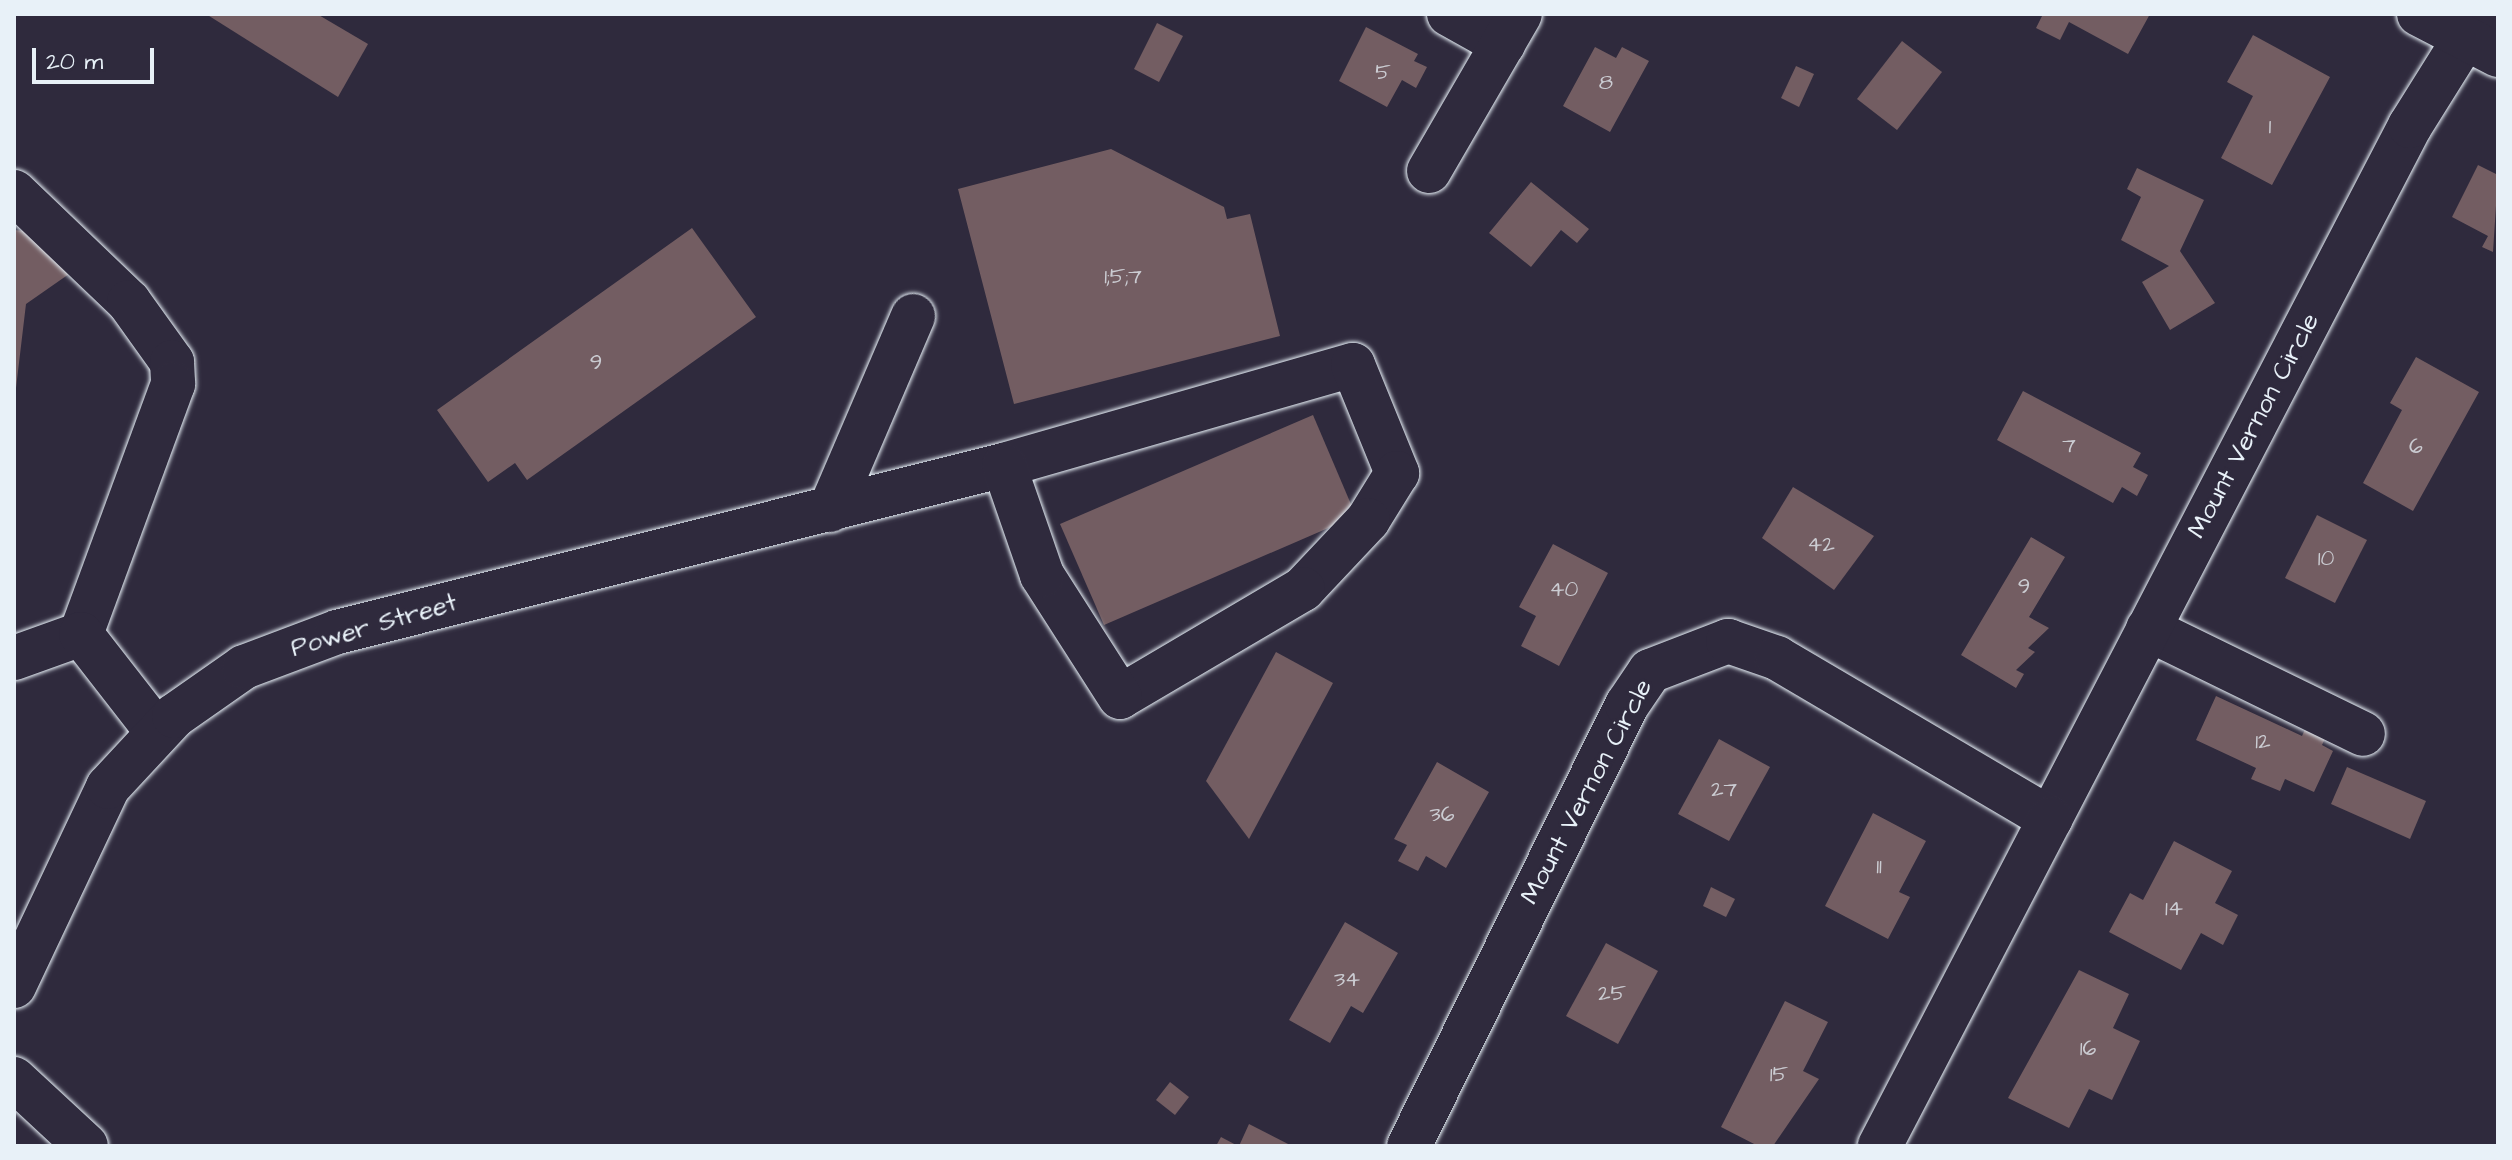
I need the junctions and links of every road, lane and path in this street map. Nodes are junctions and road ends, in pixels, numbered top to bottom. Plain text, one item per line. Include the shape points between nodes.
1 (1449, 14) edge
2 (2419, 14) edge
3 (1512, 29) edge
4 (2481, 36) edge
5 (1429, 171) dead end
6 (14, 192) edge
7 (913, 316) dead end
8 (1004, 465) junction
9 (830, 510) junction
10 (2148, 629) junction
11 (81, 634) junction
12 (14, 658) edge
13 (158, 733) junction
14 (2363, 734) dead end
15 (2050, 819) junction
16 (14, 986) edge
17 (14, 1079) edge
18 (71, 1141) edge
19 (1409, 1146) edge
20 (1880, 1146) edge

1 - 3 street
2 - 4 street
3 - 5 street
4 - 10 street, Mount Vernon Circle via 2410,126
6 - 11 street via 129,302 172,362 166,414
7 - 9 street
8 - 8 street, Power Street via 1353,365 1397,473 1368,520 1303,589 1120,697 1042,575
8 - 9 street, Power Street
9 - 13 street, Power Street via 337,632 244,667
10 - 14 street
10 - 15 street, Mount Vernon Circle
11 - 12 street
11 - 13 street
13 - 16 street, Power Street via 108,787
15 - 19 street, Mount Vernon Circle via 1777,658 1728,641 1650,671
15 - 20 street, Mount Vernon Circle
17 - 18 street

